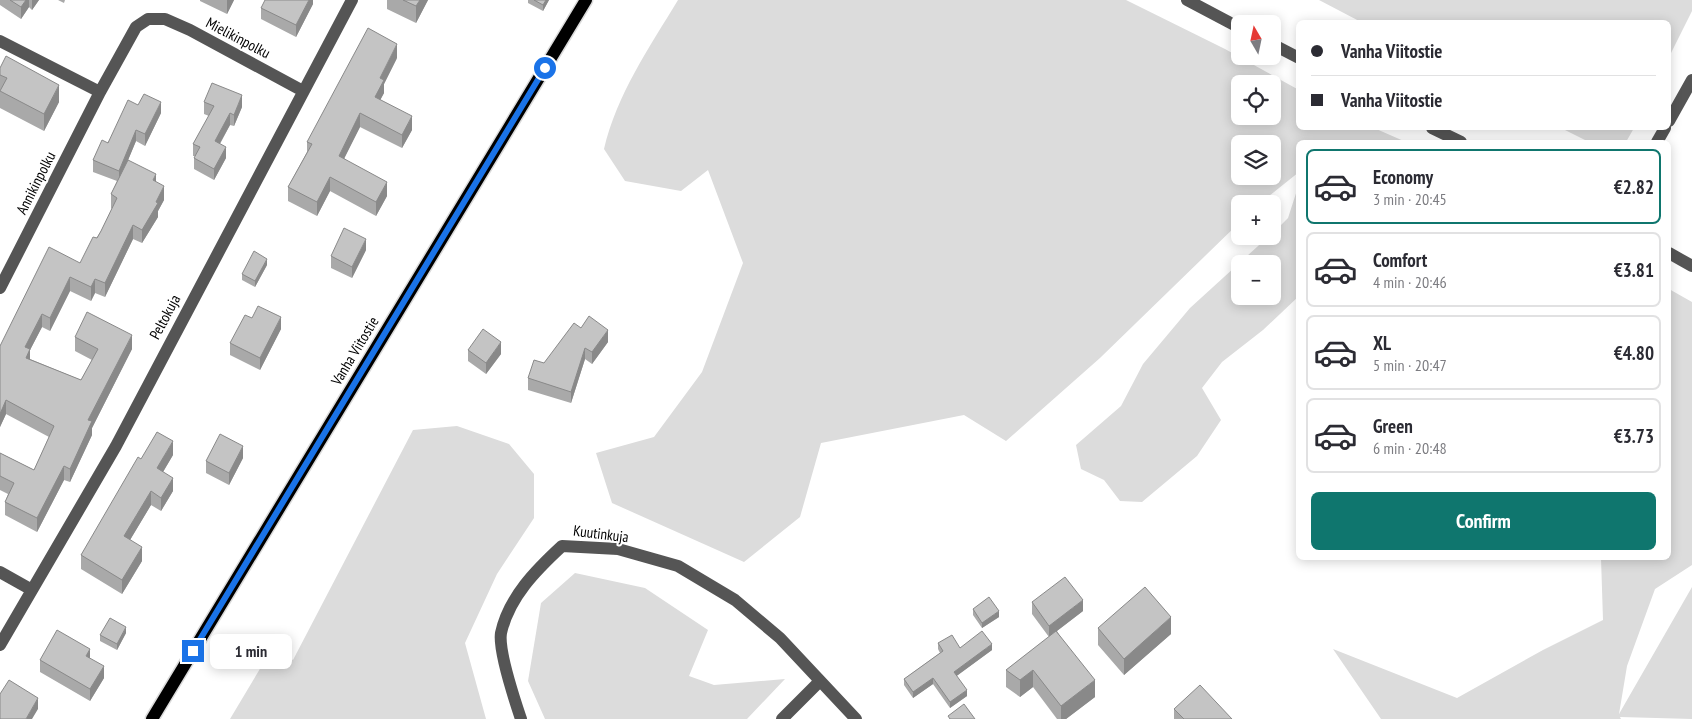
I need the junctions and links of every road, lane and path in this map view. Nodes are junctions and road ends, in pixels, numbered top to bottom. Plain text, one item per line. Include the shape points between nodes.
1 (352, 0) edge
2 (586, 0) edge
3 (1187, 0) edge
4 (1231, 23) edge
5 (0, 41) edge
6 (1281, 49) edge
7 (1296, 56) edge
8 (1692, 80) edge
9 (303, 91) junction
10 (100, 92) junction
11 (1671, 117) edge
12 (1436, 130) edge
13 (1457, 140) edge
14 (1671, 254) edge
15 (1692, 266) edge
16 (0, 288) edge
17 (0, 572) edge
18 (32, 590) junction
19 (0, 645) edge
20 (820, 681) junction
21 (152, 719) edge
22 (522, 719) edge
23 (782, 719) edge
24 (856, 719) edge

1 - 9 street, Peltokuja
2 - 21 main road, Vanha Viitostie
3 - 4 street
5 - 10 street
6 - 7 street
8 - 11 street
9 - 10 street, Mielikinpolku via 190,30 165,20 148,19 136,26
9 - 18 street, Peltokuja via 116,446
10 - 16 street, Annikinpolku
12 - 13 street
14 - 15 street
17 - 18 street
18 - 19 street, Peltokuja
20 - 22 street, Kuutinkuja via 780,638 735,600 678,566 618,549 562,546 532,574 512,604 501,635 510,687
20 - 23 street
20 - 24 street, Kuutinkuja

